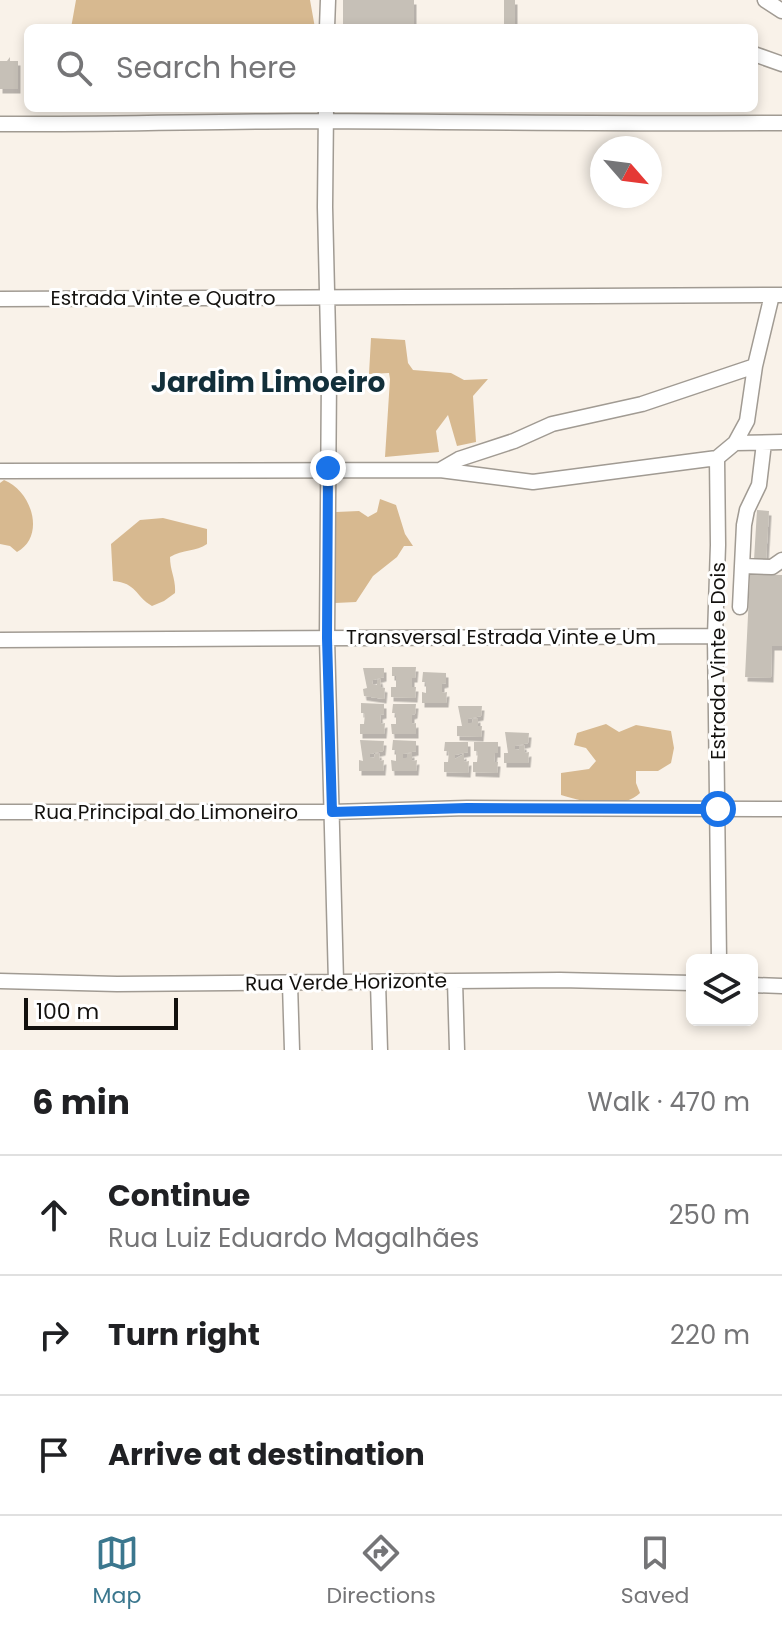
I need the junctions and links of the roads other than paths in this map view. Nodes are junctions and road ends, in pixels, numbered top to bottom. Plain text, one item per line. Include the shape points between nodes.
1 (328, 0) edge
2 (765, 0) edge
3 (782, 11) edge
4 (327, 24) edge
5 (758, 55) edge
6 (782, 64) edge
7 (326, 115) edge
8 (782, 123) edge
9 (0, 124) edge
10 (777, 295) edge
11 (327, 297) junction
12 (0, 299) edge
13 (755, 366) junction
14 (782, 442) edge
15 (735, 443) junction
16 (764, 443) junction
17 (717, 458) junction
18 (328, 468) junction
19 (440, 470) junction
20 (0, 471) edge
21 (782, 560) edge
22 (743, 566) junction
23 (740, 607) dead end
24 (715, 636) junction
25 (327, 638) junction
26 (0, 640) edge
27 (718, 809) junction
28 (782, 809) edge
29 (0, 812) edge
30 (332, 812) junction
31 (719, 954) edge
32 (0, 981) edge
33 (455, 981) junction
34 (336, 982) junction
35 (378, 982) junction
36 (686, 983) edge
37 (290, 984) junction
38 (758, 985) edge
39 (782, 986) edge
40 (292, 1050) edge
41 (380, 1050) edge
42 (457, 1050) edge

1 - 4 street
2 - 3 street
5 - 6 street
7 - 8 street via 489,124
7 - 9 street via 134,125
7 - 11 street
10 - 11 street, Estrada Vinte e Quatro
10 - 13 street
11 - 12 street, Estrada Vinte e Quatro
11 - 18 street
13 - 15 street via 747,421
13 - 19 street via 642,404 552,424
14 - 16 street
15 - 16 street
15 - 17 street
16 - 22 street via 759,485 744,525
17 - 19 street via 533,482
17 - 24 street, Estrada Vinte e Dois
18 - 19 street
18 - 20 street
18 - 25 street
21 - 22 street via 772,567
22 - 23 street
24 - 25 street, Transversal Estrada Vinte e Um
24 - 27 street, Estrada Vinte e Dois
25 - 26 street, Transversal Estrada Vinte e Um
25 - 30 street
27 - 28 street, Rua Principal do Limoneiro
27 - 30 street, Rua Principal do Limoneiro
27 - 31 street, Estrada Vinte e Dois
29 - 30 street, Rua Principal do Limoneiro
30 - 34 street
32 - 37 street, Rua Verde Horizonte
33 - 35 street, Rua Verde Horizonte
33 - 36 street, Rua Verde Horizonte
33 - 42 street
34 - 35 street, Rua Verde Horizonte
34 - 37 street, Rua Verde Horizonte
35 - 41 street
37 - 40 street
38 - 39 street

